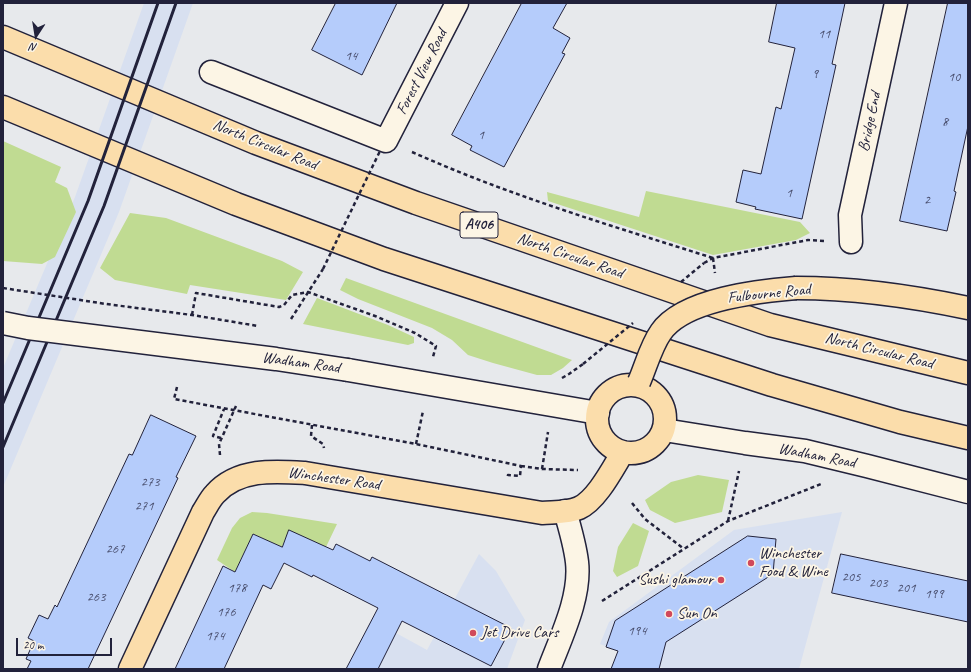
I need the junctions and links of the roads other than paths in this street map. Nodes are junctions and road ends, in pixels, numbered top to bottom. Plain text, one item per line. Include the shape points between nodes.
1 (457, 3) edge
2 (896, 3) edge
3 (3, 37) edge
4 (211, 72) dead end
5 (3, 107) edge
6 (851, 242) road end
7 (968, 308) edge
8 (3, 323) edge
9 (968, 373) edge
10 (638, 384) junction
11 (598, 413) junction
12 (664, 430) junction
13 (968, 438) edge
14 (623, 452) junction
15 (968, 492) edge
16 (565, 511) junction
17 (130, 669) edge
18 (549, 669) edge

1 - 4 street, Forest View Road via 383,146
2 - 6 street, Bridge End via 850,215
3 - 9 main road, North Circular Road / A406 via 256,143 416,203 770,325
5 - 13 main road via 236,204 384,259 772,385 900,422
7 - 10 main road, Fulbourne Road, bridge via 848,290 796,288 719,299 673,320 662,331
8 - 11 street, Wadham Road, bridge via 276,359
10 - 11 main road via 612,391 601,404
10 - 12 main road via 661,402 665,420
11 - 14 main road via 600,433 606,442
12 - 14 main road via 659,439 643,451
12 - 15 street, Wadham Road via 805,451
14 - 16 main road, Winchester Road via 608,477 590,499 580,508
16 - 17 main road, Winchester Road via 542,513 305,473 277,471 239,477 215,494 203,512
16 - 18 street via 574,540 577,564 576,592

